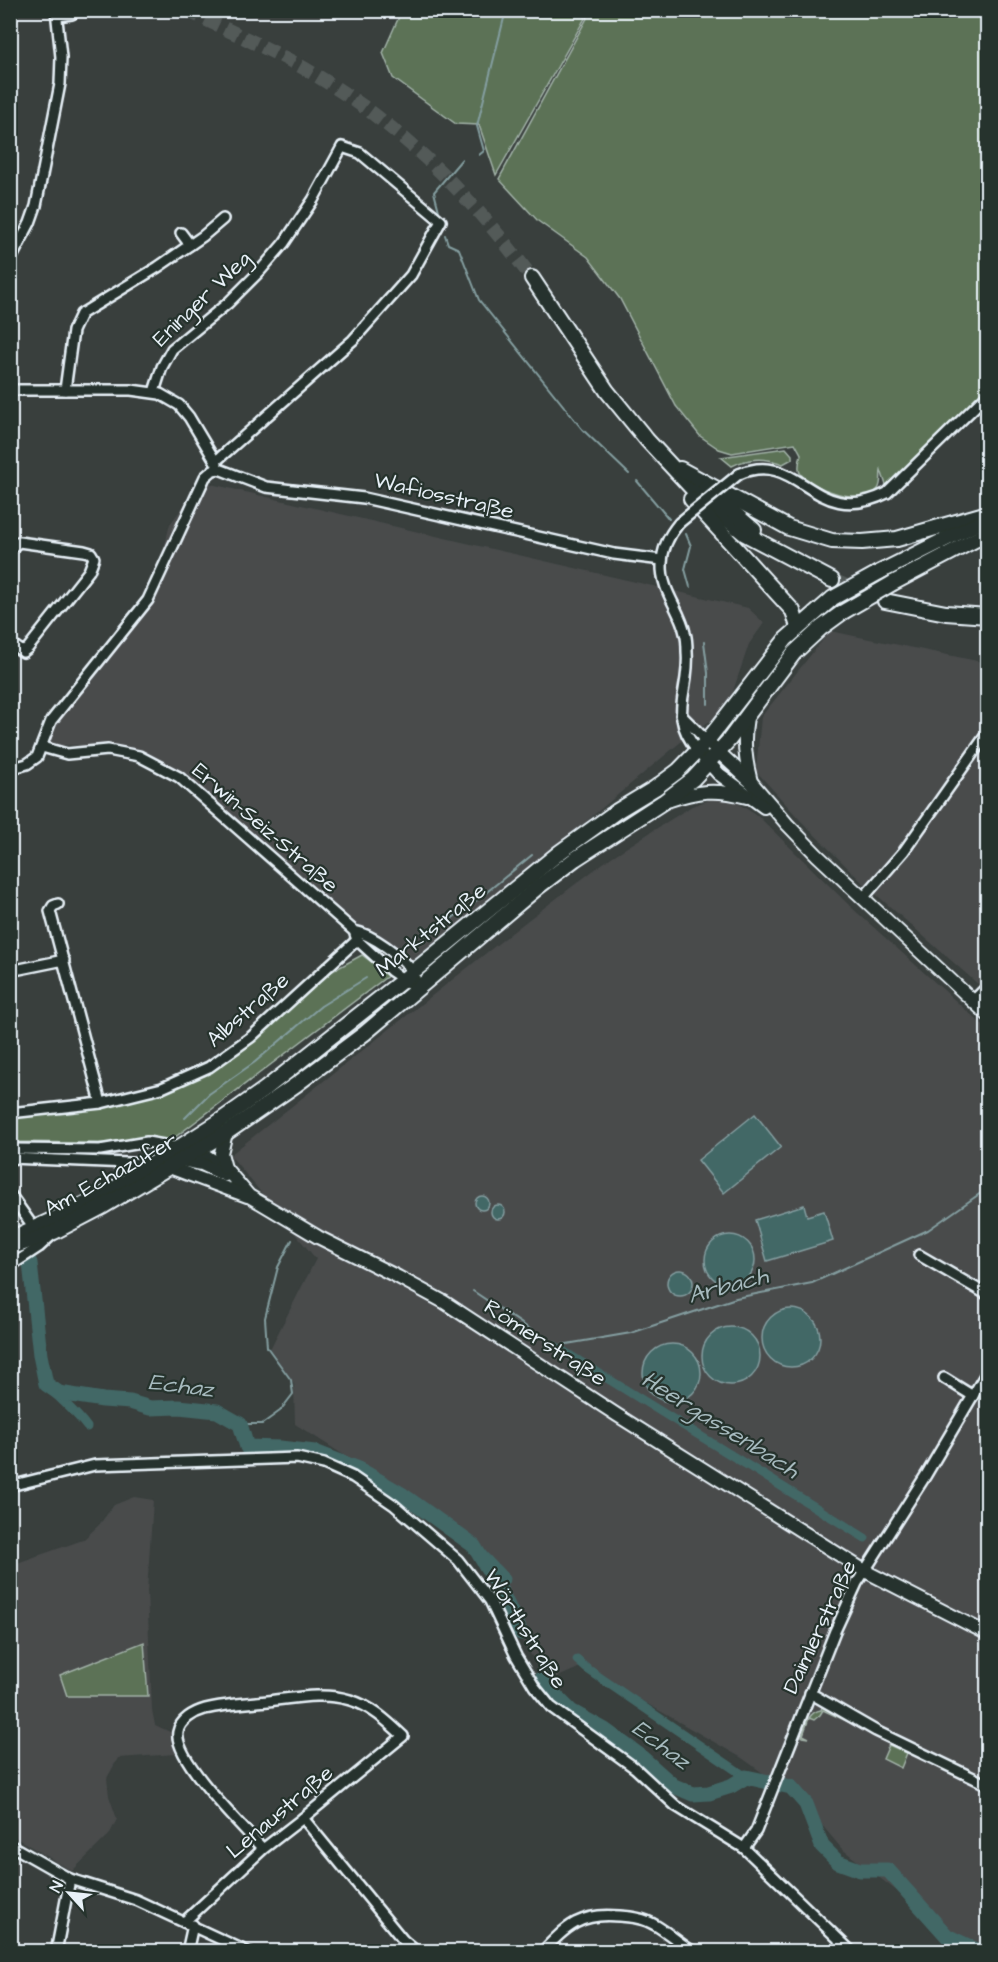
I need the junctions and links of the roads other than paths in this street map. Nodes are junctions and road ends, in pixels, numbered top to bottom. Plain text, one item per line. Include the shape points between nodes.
1 (57, 13) edge
2 (72, 14) dead end
3 (223, 219) dead end
4 (181, 233) dead end
5 (190, 245) junction
6 (10, 261) edge
7 (532, 278) tunnel mouth
8 (10, 390) edge
9 (65, 390) junction
10 (154, 392) junction
11 (987, 393) edge
12 (663, 458) junction
13 (217, 465) junction
14 (692, 477) junction
15 (987, 513) edge
16 (987, 518) edge
17 (987, 533) edge
18 (980, 540) edge
19 (10, 549) edge
20 (779, 552) junction
21 (662, 560) junction
22 (832, 580) tunnel mouth
23 (885, 601) tunnel mouth
24 (987, 616) edge
25 (798, 627) junction
26 (10, 643) edge
27 (747, 717) junction
28 (987, 732) edge
29 (702, 746) junction
30 (42, 747) junction
31 (718, 753) junction
32 (708, 764) junction
33 (10, 769) edge
34 (752, 783) junction
35 (754, 799) junction
36 (663, 802) junction
37 (787, 824) junction
38 (863, 898) junction
39 (58, 904) dead end
40 (355, 935) junction
41 (64, 960) junction
42 (10, 971) edge
43 (408, 976) junction
44 (987, 986) edge
45 (418, 989) junction
46 (973, 1001) junction
47 (987, 1015) edge
48 (101, 1103) junction
49 (10, 1113) edge
50 (226, 1133) junction
51 (10, 1149) edge
52 (197, 1150) junction
53 (10, 1158) edge
54 (169, 1159) junction
55 (225, 1168) junction
56 (192, 1175) junction
57 (148, 1179) junction
58 (235, 1180) junction
59 (10, 1194) edge
60 (249, 1196) junction
61 (32, 1237) junction
62 (14, 1248) edge
63 (919, 1255) dead end
64 (10, 1266) edge
65 (987, 1294) edge
66 (987, 1370) edge
67 (944, 1378) dead end
68 (975, 1392) junction
69 (987, 1394) edge
70 (10, 1486) edge
71 (865, 1571) junction
72 (987, 1634) edge
73 (810, 1693) junction
74 (987, 1785) edge
75 (303, 1818) junction
76 (10, 1845) edge
77 (744, 1848) junction
78 (263, 1849) junction
79 (70, 1879) junction
80 (189, 1923) junction
81 (683, 1948) edge
82 (56, 1952) edge
83 (187, 1952) edge
84 (248, 1952) edge
85 (417, 1952) edge
86 (542, 1952) edge
87 (694, 1952) edge
88 (852, 1952) edge

1 - 2 street
1 - 6 street via 61,66 58,93 34,215
3 - 5 street
4 - 5 street
5 - 9 street via 81,314 73,332
7 - 12 main road via 607,391
8 - 9 street
9 - 10 street
10 - 13 street via 184,411
10 - 13 street, Eninger Weg via 172,349 228,303 284,243 342,147 360,153 441,221 411,275 353,340
11 - 21 street, bridge via 887,493 854,503 835,501 776,469 757,468 739,474 679,523 669,536
12 - 14 main road
12 - 20 main road via 723,518
12 - 25 main road via 687,495 793,611
13 - 21 street, Wafiosstraße via 266,487 364,498 614,554
13 - 30 street via 202,482 148,600 57,712 46,729
14 - 15 main road via 789,528 832,541 897,539
14 - 20 main road
16 - 25 main road, Marktstraße, bridge via 833,598
17 - 18 main road, Marktstraße
18 - 27 main road, Marktstraße, bridge via 893,583 815,633 794,653
19 - 26 street via 18,542 84,551 94,558 89,571 28,648 23,652
20 - 22 main road
21 - 29 street via 664,584 685,632 688,666 681,715
23 - 24 main road
25 - 29 main road, Marktstraße
27 - 31 main road, Marktstraße
27 - 34 main road via 744,749
28 - 38 street via 904,851
29 - 31 main road
29 - 32 main road
29 - 43 main road, Marktstraße via 655,788 560,852
30 - 33 street via 37,758
30 - 40 street, Erwin-Seiz-Straße via 67,754 108,750 139,756 179,777
31 - 32 main road, Marktstraße
31 - 34 main road
32 - 35 main road
32 - 36 main road, Marktstraße
34 - 37 main road
35 - 36 main road via 710,791
35 - 37 main road
36 - 45 main road, Marktstraße via 538,887
37 - 38 main road
38 - 46 main road
39 - 41 street via 50,911
40 - 43 street, Erwin-Seiz-Straße
40 - 43 street, Erwin-Seiz-Straße via 372,938 403,960
40 - 48 street, Albstraße via 251,1037 209,1067 162,1089
41 - 42 street
41 - 48 street
43 - 45 street, Erwin-Seiz-Straße
43 - 54 main road, Marktstraße
44 - 46 street
45 - 50 main road, Marktstraße via 297,1084
46 - 47 main road
48 - 49 street, Albstraße
50 - 52 main road, Marktstraße
50 - 55 main road via 221,1152
51 - 54 street via 100,1150 147,1142
52 - 54 main road, Am Echazufer
52 - 55 main road, Römerstraße
53 - 54 street
54 - 56 main road
54 - 57 main road, Am Echazufer
54 - 58 main road, Römerstraße via 202,1164
54 - 61 main road, Am Echazufer
55 - 58 main road, Römerstraße
56 - 57 main road
56 - 60 main road
57 - 61 main road, Am Echazufer via 54,1232
58 - 60 main road, Römerstraße
59 - 61 street
60 - 71 main road, Römerstraße via 318,1237 444,1302
61 - 62 main road, Am Echazufer
62 - 64 street
63 - 65 street
66 - 68 street, Daimlerstraße
67 - 68 street
68 - 69 street
68 - 71 street, Daimlerstraße
70 - 77 street, Wörthstraße via 95,1465 297,1458 353,1477 394,1505 458,1560 490,1601 516,1656 551,1707 635,1768 676,1806
71 - 72 main road, Römerstraße
71 - 73 street, Daimlerstraße
73 - 74 street via 876,1731
73 - 77 street, Daimlerstraße via 756,1831
75 - 78 street, Lenaustraße
75 - 78 street, Lenaustraße via 403,1736 382,1716 352,1701 331,1696 231,1704 203,1710 182,1723 177,1733 179,1746 199,1779
75 - 85 street via 402,1940
76 - 79 street
77 - 88 street, Wörthstraße
78 - 80 street, Lenaustraße
79 - 80 street via 136,1900
79 - 82 street
80 - 83 street
80 - 84 street
81 - 86 street via 654,1924 634,1917 602,1914 573,1923
81 - 87 street

